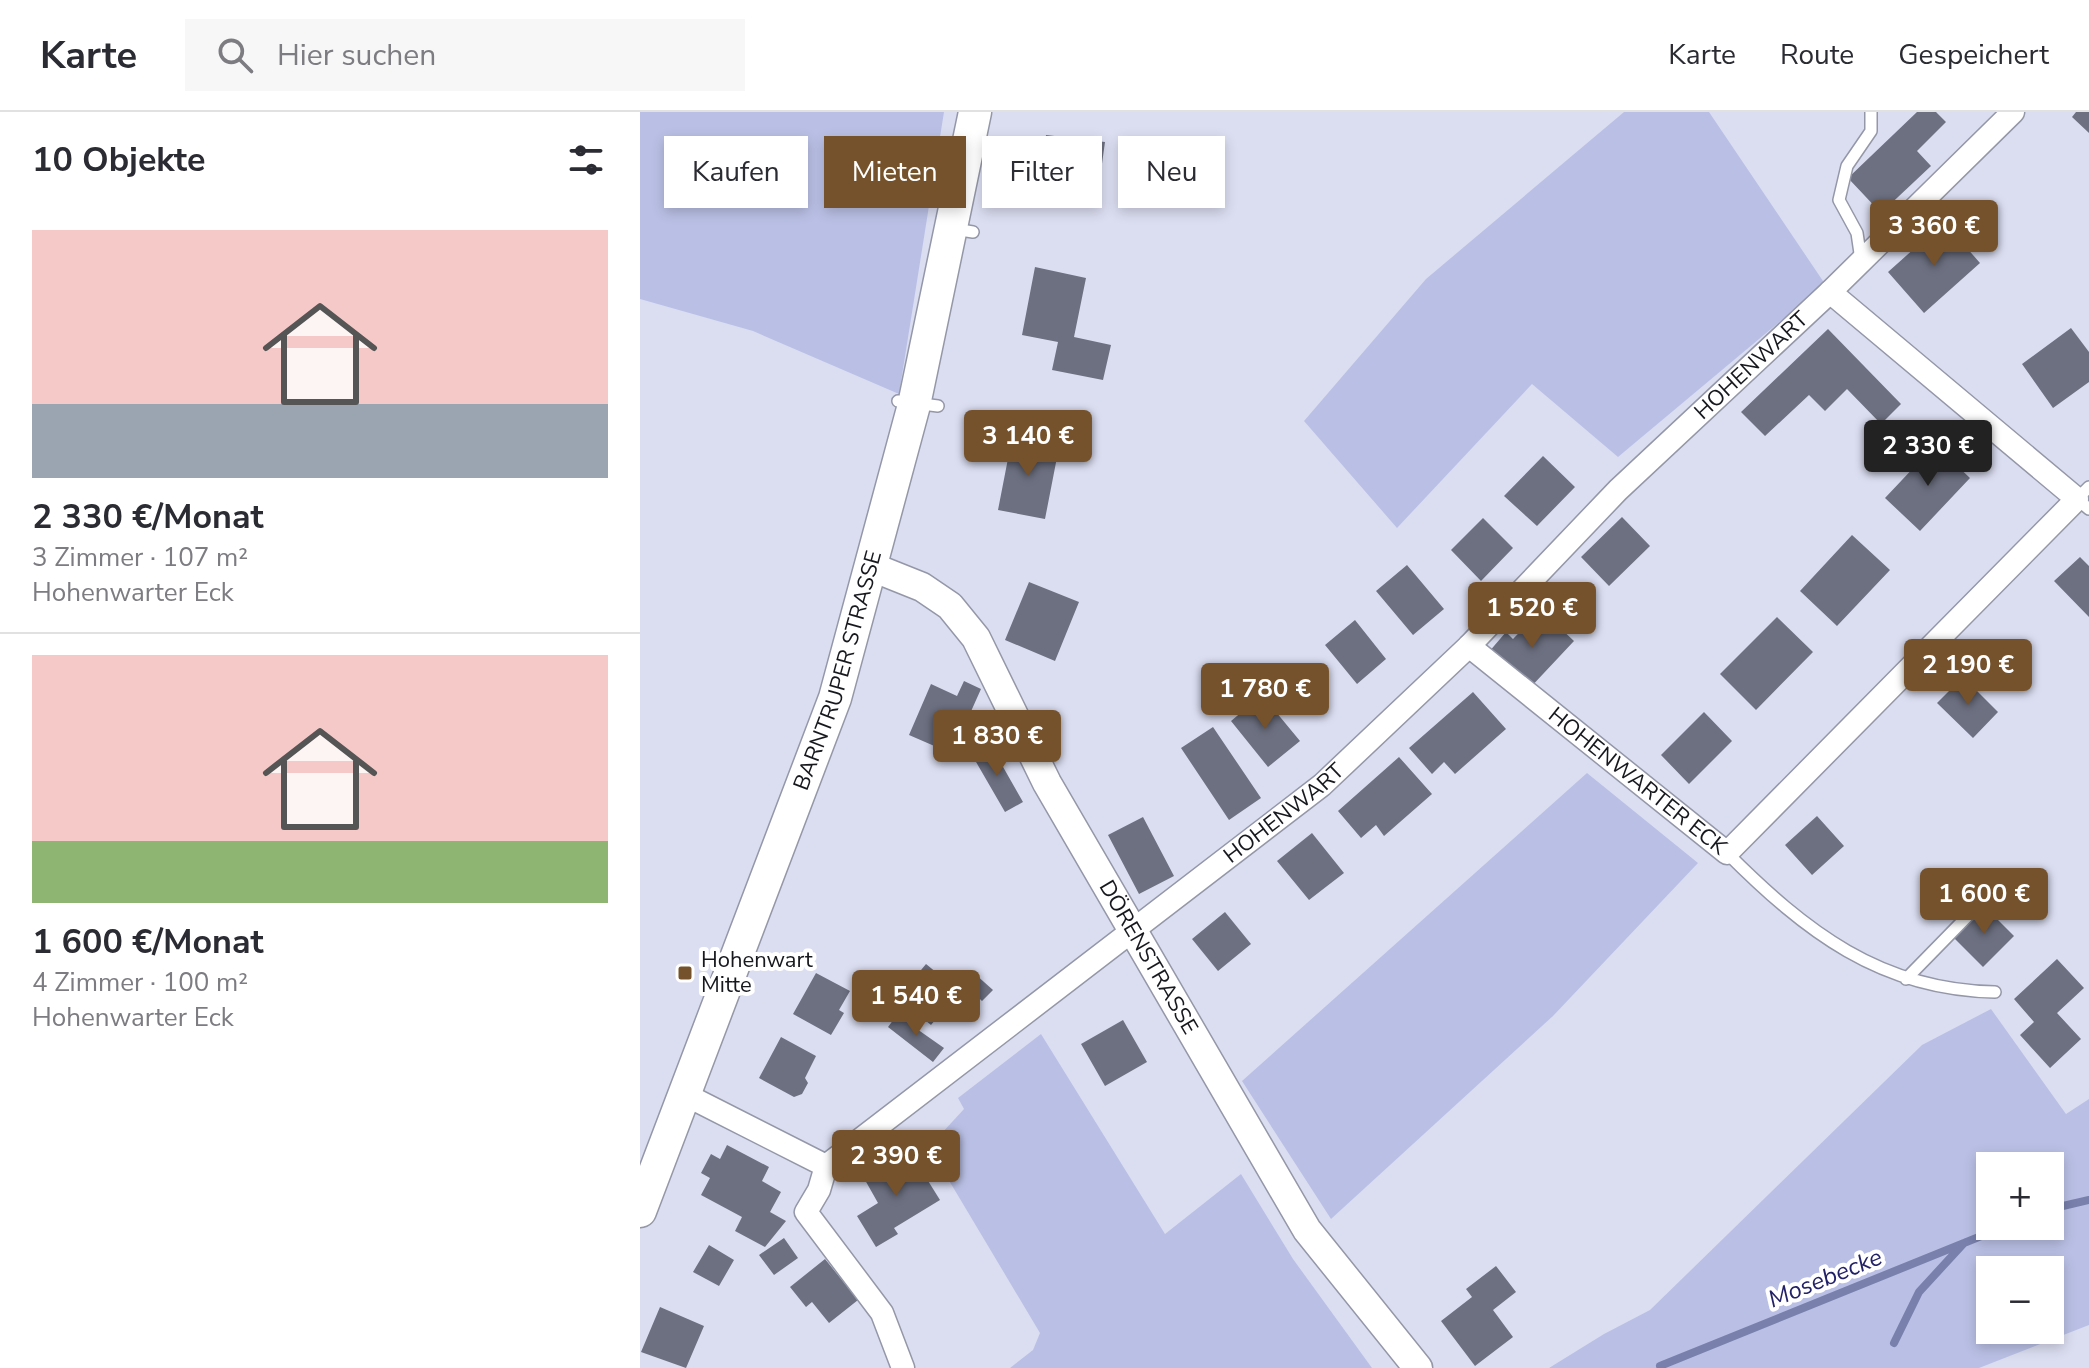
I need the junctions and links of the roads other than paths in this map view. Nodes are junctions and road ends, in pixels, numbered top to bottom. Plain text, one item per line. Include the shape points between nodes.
1 (975, 112) edge
2 (1871, 112) edge
3 (2013, 112) edge
4 (1861, 260) junction
5 (1830, 292) junction
6 (2085, 498) edge
7 (872, 567) junction
8 (1469, 646) junction
9 (1727, 853) junction
10 (1995, 888) dead end
11 (1130, 931) junction
12 (1906, 979) junction
13 (1995, 992) dead end
14 (686, 1095) junction
15 (826, 1166) junction
16 (640, 1211) edge
17 (903, 1368) edge
18 (1418, 1368) edge

1 - 7 main road, BARNTRUPER STRASSE via 963,230
2 - 4 lane via 1871,131 1847,166 1839,200 1857,233
3 - 4 street, HOHENWART
4 - 5 street, HOHENWART
5 - 6 street, HOHENWARTER ECK
5 - 8 street, HOHENWART via 1618,490
6 - 9 street, HOHENWARTER ECK
7 - 11 street, DÖRENSTRASSE via 922,587 950,606 976,638 1047,783
7 - 14 main road, BARNTRUPER STRASSE via 835,698
8 - 9 street, HOHENWARTER ECK
8 - 11 street, HOHENWART via 1322,785
9 - 12 lane via 1770,896 1827,940
10 - 12 lane
11 - 15 street, HOHENWART
11 - 18 street, DÖRENSTRASSE via 1307,1230
12 - 13 lane via 1957,991
14 - 15 street
14 - 16 main road, BARNTRUPER STRASSE
15 - 17 street via 806,1212 882,1313

